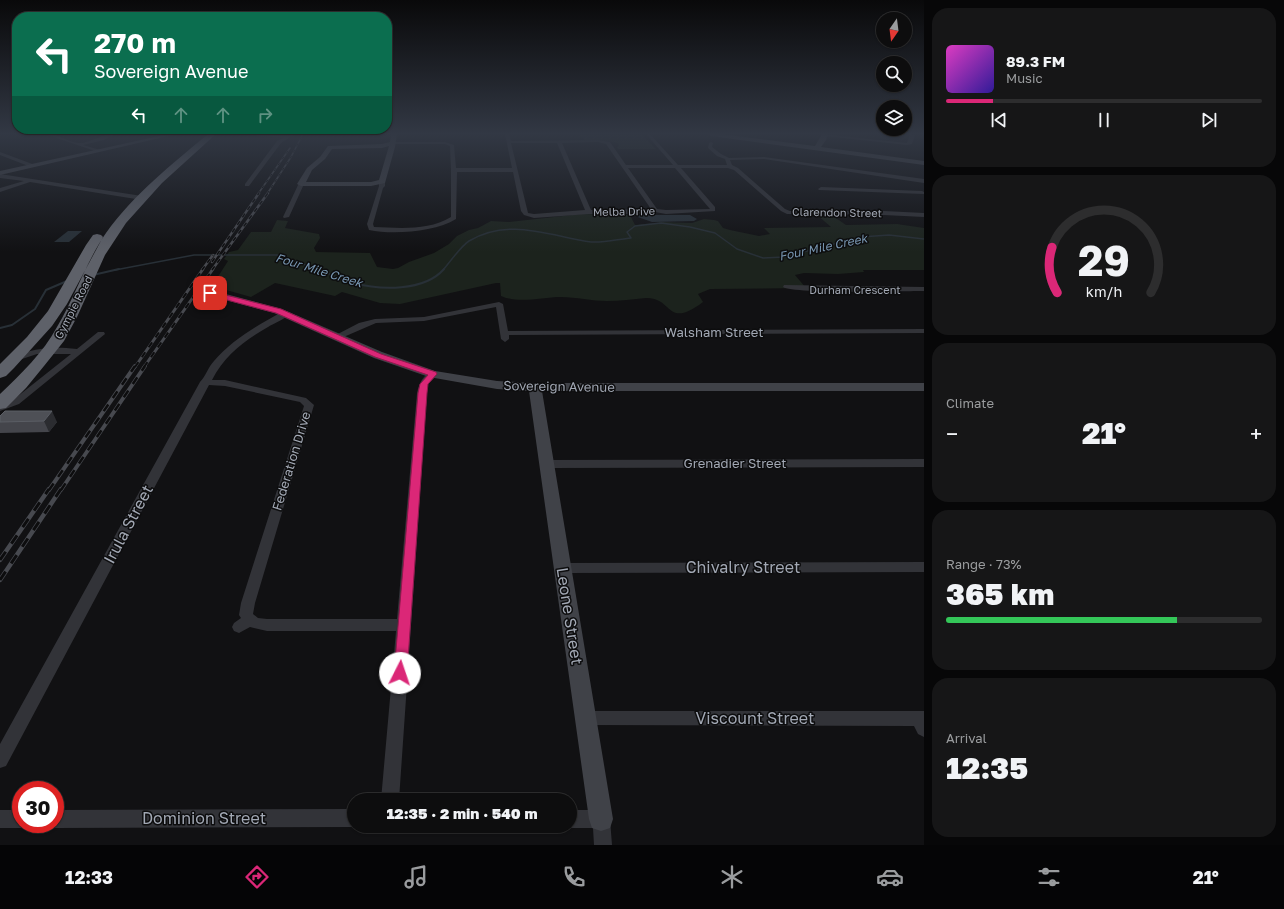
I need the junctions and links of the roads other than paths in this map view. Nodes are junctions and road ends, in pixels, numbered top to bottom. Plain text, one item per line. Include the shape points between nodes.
1 (163, 173) edge
2 (166, 173) edge
3 (255, 173) edge
4 (307, 173) edge
5 (384, 173) edge
6 (454, 173) edge
7 (516, 173) edge
8 (572, 173) edge
9 (629, 173) edge
10 (684, 173) edge
11 (741, 173) edge
12 (873, 173) edge
13 (0, 176) edge
14 (912, 179) junction
15 (31, 181) junction
16 (924, 181) edge
17 (301, 184) junction
18 (381, 184) junction
19 (247, 185) dead end
20 (821, 189) dead end
21 (0, 190) edge
22 (923, 194) edge
23 (138, 197) junction
24 (655, 210) junction
25 (589, 212) junction
26 (924, 215) edge
27 (286, 217) dead end
28 (83, 273) junction
29 (787, 287) dead end
30 (924, 289) edge
31 (210, 293) dead end
32 (285, 314) junction
33 (924, 331) edge
34 (101, 334) dead end
35 (336, 337) junction
36 (49, 350) junction
37 (78, 352) junction
38 (16, 358) junction
39 (0, 373) edge
40 (433, 374) junction
41 (205, 382) junction
42 (535, 387) junction
43 (924, 387) edge
44 (0, 404) edge
45 (0, 408) edge
46 (924, 463) edge
47 (547, 464) junction
48 (924, 567) edge
49 (563, 568) junction
50 (404, 625) junction
51 (586, 718) junction
52 (922, 722) edge
53 (0, 760) edge
54 (391, 793) edge
55 (347, 818) edge
56 (0, 819) edge
57 (12, 819) edge
58 (64, 819) edge
59 (577, 819) edge
60 (601, 819) junction
61 (603, 845) edge

1 - 23 highway, Gympie Road
2 - 23 highway, Gympie Road
3 - 19 street
4 - 17 street
5 - 18 street
6 - 18 street via 454,215 450,221 424,228 371,229 370,224
7 - 25 street, Melba Drive via 526,214 534,216
8 - 25 street
9 - 24 street
10 - 24 street, Melba Drive via 714,208 713,210
11 - 26 street, Clarendon Street via 782,210 789,213 878,212
12 - 14 street
13 - 15 street
14 - 16 street
14 - 22 street
15 - 21 street
15 - 23 street
17 - 18 street
17 - 27 street
20 - 22 street
23 - 28 highway, Gympie Road
23 - 28 highway, Gympie Road via 102,230 89,249
24 - 25 street, Melba Drive
28 - 36 highway, Gympie Road via 70,317
28 - 38 highway, Gympie Road via 50,320
29 - 30 street, Durham Crescent
31 - 32 street, Sovereign Avenue
32 - 35 street, Sovereign Avenue
32 - 41 street, Irula Street via 231,347
33 - 35 street, Walsham Street via 505,336 502,311 498,304 424,319 376,321 362,324
34 - 37 street, Gympie Road
35 - 40 street, Sovereign Avenue
36 - 37 street, Gympie Road
36 - 38 street, Gympie Road
36 - 44 highway, Gympie Road
37 - 45 street, Gympie Road via 16,402
38 - 39 highway, Gympie Road
40 - 42 street, Sovereign Avenue via 496,385
40 - 50 street via 424,384 422,393
41 - 50 street, Federation Drive via 226,383 303,400 309,405 248,603 244,624
41 - 53 street, Irula Street
42 - 43 street, Sovereign Avenue
42 - 47 street, Leone Street
46 - 47 street, Grenadier Street
47 - 49 street, Leone Street
48 - 49 street, Chivalry Street
49 - 51 street, Leone Street
50 - 54 street
51 - 52 street, Viscount Street
51 - 60 street, Leone Street
55 - 58 street, Dominion Street
56 - 57 street
59 - 60 street
60 - 61 street, Leone Street

